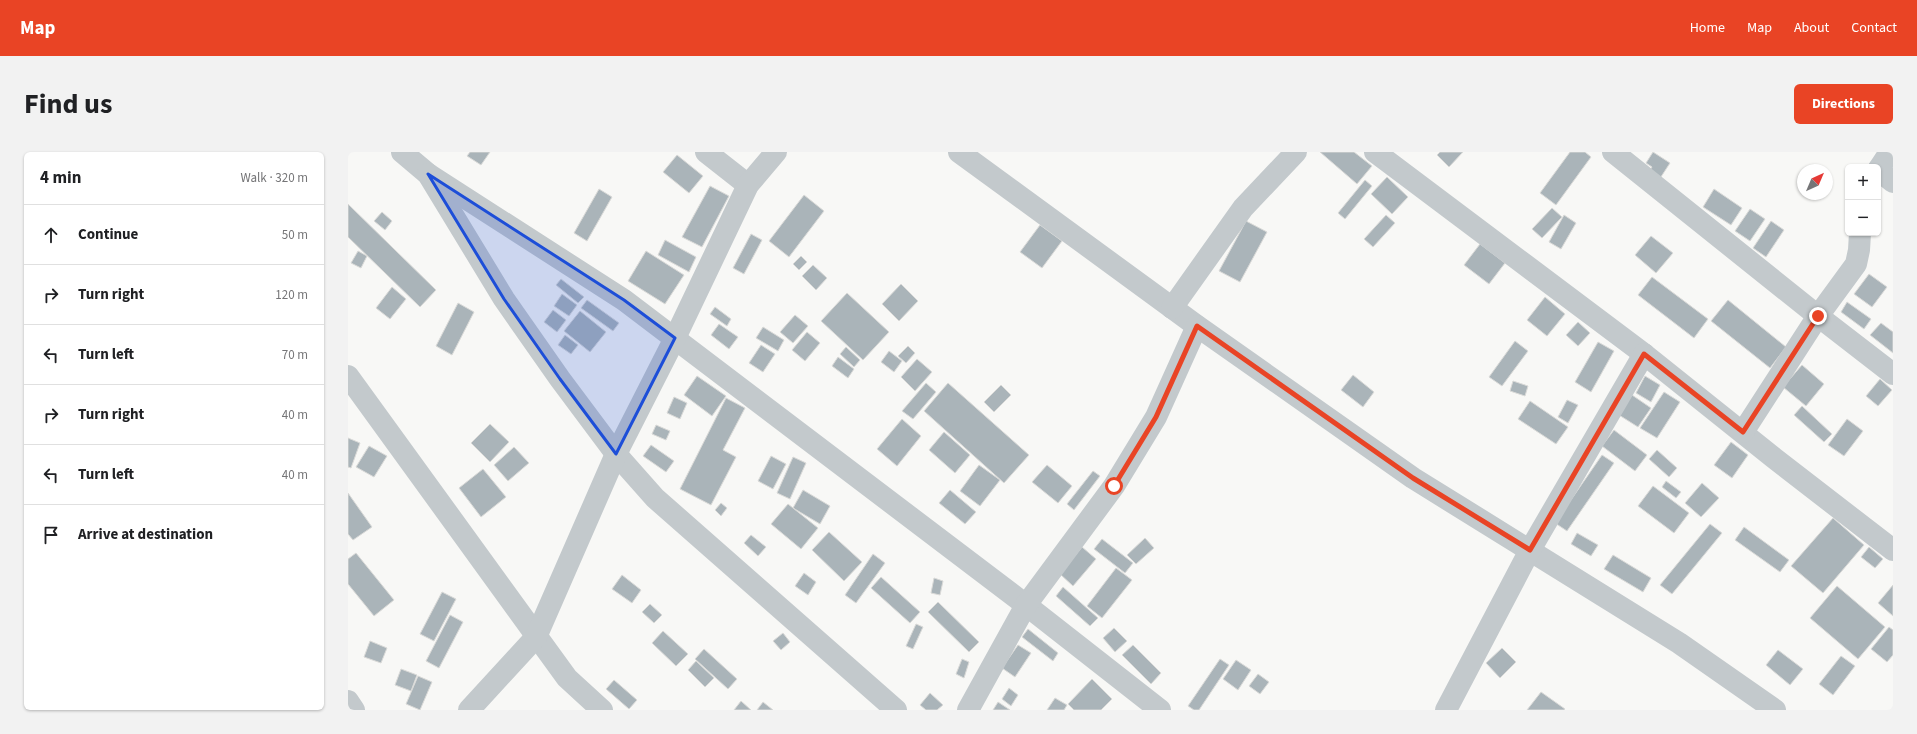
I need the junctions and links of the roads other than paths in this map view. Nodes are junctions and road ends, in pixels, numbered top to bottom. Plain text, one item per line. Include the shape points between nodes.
1 (402, 152) edge
2 (706, 152) edge
3 (776, 152) edge
4 (960, 152) edge
5 (1296, 152) edge
6 (1375, 152) edge
7 (1613, 152) edge
8 (1890, 152) edge
9 (1881, 166) edge
10 (1881, 172) edge
11 (428, 174) junction
12 (1893, 182) edge
13 (748, 185) junction
14 (1860, 236) edge
15 (1172, 308) junction
16 (1818, 316) junction
17 (1197, 326) junction
18 (675, 338) junction
19 (1644, 354) junction
20 (1893, 374) edge
21 (348, 376) edge
22 (1743, 432) junction
23 (616, 454) junction
24 (1530, 550) junction
25 (1893, 550) edge
26 (1026, 605) junction
27 (536, 637) junction
28 (348, 701) edge
29 (354, 710) edge
30 (469, 710) edge
31 (602, 710) edge
32 (896, 710) edge
33 (968, 710) edge
34 (1160, 710) edge
35 (1446, 710) edge
36 (1775, 710) edge

1 - 11 street
2 - 13 street
3 - 13 street
4 - 15 street
5 - 15 street via 1243,208
6 - 19 street
7 - 16 street
8 - 9 street
10 - 12 street
11 - 18 street via 624,300
11 - 23 street via 504,299
13 - 18 street
14 - 16 street via 1856,264
15 - 17 street
16 - 20 street
16 - 22 street
17 - 24 street via 1413,478
17 - 26 street via 1156,417 1114,486
18 - 23 street
18 - 26 street
19 - 22 street
19 - 24 street
21 - 27 street
22 - 25 street
23 - 27 street
23 - 32 street via 655,498
24 - 35 street
24 - 36 street via 1679,643
26 - 33 street
26 - 34 street
27 - 30 street
27 - 31 street via 566,678
28 - 29 street

